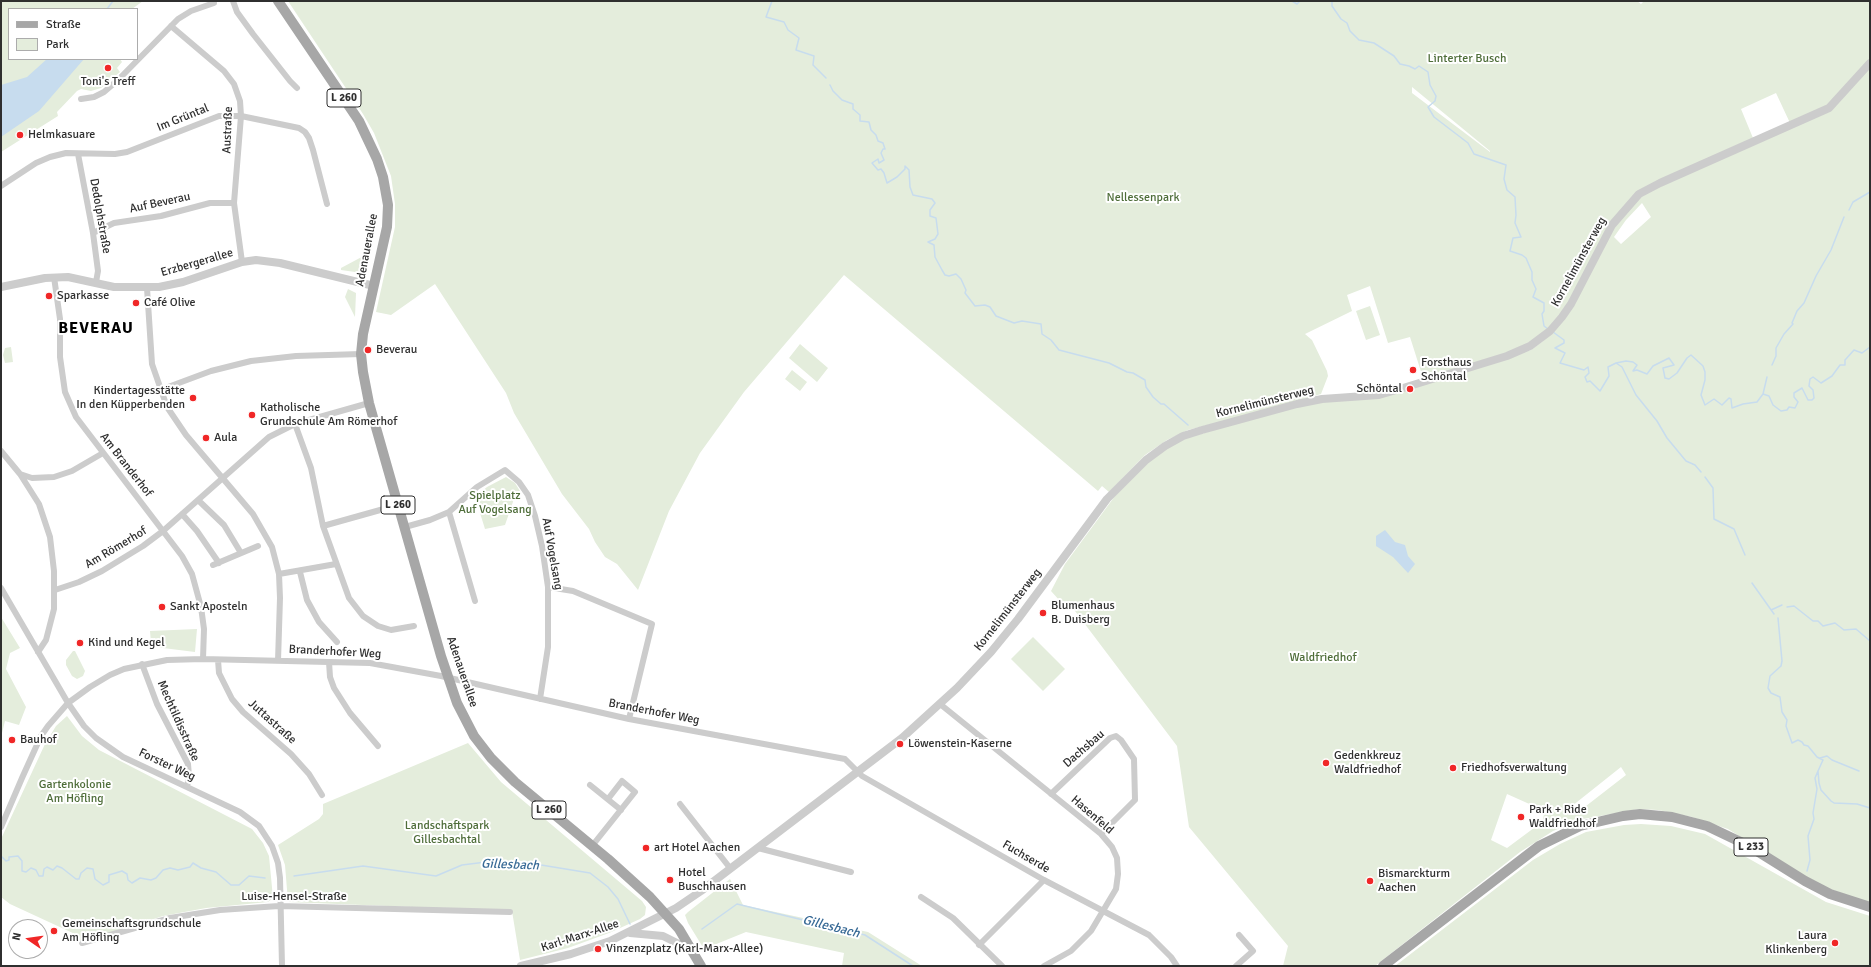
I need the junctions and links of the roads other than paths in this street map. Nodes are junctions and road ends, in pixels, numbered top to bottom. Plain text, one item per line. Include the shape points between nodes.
1 (232, 1) edge
2 (278, 1) edge
3 (214, 3) dead end
4 (171, 26) junction
5 (138, 60) edge
6 (138, 60) edge
7 (1870, 63) edge
8 (297, 88) dead end
9 (81, 99) dead end
10 (241, 116) junction
11 (78, 154) junction
12 (1, 186) edge
13 (234, 203) junction
14 (327, 204) dead end
15 (93, 233) junction
16 (242, 262) junction
17 (54, 277) junction
18 (96, 282) junction
19 (374, 286) junction
20 (1, 287) edge
21 (147, 288) junction
22 (361, 354) junction
23 (160, 390) junction
24 (369, 403) junction
25 (295, 424) junction
26 (1, 451) edge
27 (103, 453) junction
28 (20, 474) junction
29 (223, 477) junction
30 (198, 500) junction
31 (398, 505) junction
32 (450, 512) junction
33 (182, 514) junction
34 (323, 526) junction
35 (404, 527) junction
36 (163, 531) junction
37 (258, 546) dead end
38 (241, 553) junction
39 (336, 564) junction
40 (300, 572) junction
41 (279, 574) junction
42 (548, 587) junction
43 (1, 588) edge
44 (55, 590) junction
45 (475, 601) dead end
46 (414, 626) dead end
47 (337, 642) dead end
48 (38, 652) junction
49 (203, 659) junction
50 (218, 660) junction
51 (278, 661) junction
52 (329, 662) junction
53 (142, 664) junction
54 (448, 678) junction
55 (540, 699) junction
56 (68, 703) junction
57 (940, 704) junction
58 (629, 719) junction
59 (378, 746) dead end
60 (858, 772) junction
61 (590, 785) dead end
62 (187, 787) junction
63 (1051, 794) junction
64 (322, 795) dead end
65 (608, 799) junction
66 (680, 804) dead end
67 (621, 810) junction
68 (1, 827) edge
69 (1101, 834) junction
70 (592, 846) junction
71 (758, 848) junction
72 (730, 868) junction
73 (851, 872) dead end
74 (1044, 880) junction
75 (921, 897) dead end
76 (279, 906) junction
77 (1870, 907) edge
78 (1104, 911) junction
79 (510, 912) dead end
80 (666, 913) junction
81 (627, 933) junction
82 (1238, 935) dead end
83 (82, 943) dead end
84 (979, 944) junction
85 (694, 952) junction
86 (1049, 965) edge
87 (282, 966) edge
88 (521, 966) edge
89 (701, 966) edge
90 (1002, 966) edge
91 (1177, 966) edge
92 (1236, 966) edge
93 (1383, 966) edge

1 - 8 street via 253,34
2 - 19 main road, Adenauerallee / L 260 via 359,122 377,159 383,177 388,218
3 - 4 street via 191,11
4 - 5 street
4 - 10 street, Austraße via 224,71 234,84 240,101
6 - 9 street via 104,92
7 - 57 street, Kornelimünsterweg via 1829,108 1660,182 1639,194 1612,225 1571,304 1556,325 1530,346 1508,356 1397,390 1378,395 1322,399 1297,404 1183,436 1165,446 1146,460 1107,499 1008,633
10 - 11 street, Im Grüntal via 219,116 127,152
10 - 13 street, Austraße
10 - 14 street, Im Grüntal via 299,128 305,132 313,150
11 - 12 street, Im Grüntal via 66,153 50,157
11 - 15 street, Dedolphstraße
13 - 15 street, Auf Beverau via 210,203 161,216 114,223
13 - 16 street, Austraße
15 - 18 street, Dedolphstraße via 98,271
16 - 19 street, Erzbergerallee via 256,260 280,263
16 - 21 street, Erzbergerallee via 183,282
17 - 18 street, Erzbergerallee
17 - 20 street, Erzbergerallee
17 - 27 street, Am Branderhof via 65,392 76,418
18 - 21 street, Erzbergerallee via 114,287
19 - 22 main road, Adenauerallee / L 260
21 - 23 street via 150,348
22 - 23 street via 296,356 251,361 211,371
22 - 24 main road, Adenauerallee / L 260
23 - 29 street via 172,417
24 - 25 street, Am Römerhof
24 - 31 main road, Adenauerallee / L 260
25 - 29 street, Am Römerhof via 269,437
25 - 34 street via 311,468
26 - 28 street
27 - 28 street via 72,471 54,477 32,478
27 - 36 street, Am Branderhof
28 - 44 street via 39,504 45,521 52,554
29 - 30 street, Am Römerhof
29 - 41 street via 261,526 272,547
30 - 33 street, Am Römerhof
30 - 38 street via 224,525
31 - 34 street
31 - 35 main road, Adenauerallee / L 260
32 - 35 street
32 - 42 street, Auf Vogelsang via 477,487 505,470 519,482 529,499 542,546
32 - 45 street
33 - 36 street, Am Römerhof
33 - 38 street via 197,531 216,564
34 - 39 street
35 - 54 main road, Adenauerallee / L 260
36 - 44 street, Am Römerhof via 102,571
36 - 49 street, Am Branderhof via 182,556 196,585 204,630
37 - 38 street
39 - 40 street
39 - 46 street via 348,598 364,616 378,626 391,630
40 - 41 street
40 - 47 street via 307,600 318,622
41 - 51 street
42 - 55 street, Auf Vogelsang via 548,647
42 - 58 street via 573,591 652,624
43 - 48 street, Forster Weg
44 - 48 street via 51,625 46,640
48 - 56 street, Forster Weg
49 - 50 street, Branderhofer Weg
49 - 53 street, Branderhofer Weg
50 - 51 street, Branderhofer Weg
50 - 64 street, Juttastraße via 219,673 232,699 243,712 291,754 309,774
51 - 52 street, Branderhofer Weg
52 - 54 street, Branderhofer Weg via 370,663
52 - 59 street via 334,688 350,713
53 - 56 street, Branderhofer Weg via 110,675
53 - 62 street, Mechtildisstraße via 157,704 188,764
54 - 55 street, Branderhofer Weg
54 - 70 main road, Adenauerallee / L 260 via 463,716 490,758
55 - 58 street, Branderhofer Weg
56 - 62 street, Forster Weg via 84,726 108,748
56 - 68 street, Branderhofer Weg via 41,736
57 - 60 street, Kornelimünsterweg
57 - 63 street, Hasenfeld
58 - 60 street, Branderhofer Weg via 832,756 848,760
60 - 71 street, Kornelimünsterweg
60 - 74 street, Fuchserde
61 - 65 street
62 - 76 street, Forster Weg via 240,812 258,826 272,846 278,863
63 - 69 street, Hasenfeld
63 - 69 street, Dachsbau via 1110,738 1116,736 1134,759 1135,800
65 - 67 street
65 - 67 street via 622,781 635,792
66 - 72 street
67 - 70 street
69 - 78 street, Hasenfeld via 1117,858 1118,874 1116,889
70 - 80 main road, Adenauerallee / L 260 via 645,891
71 - 72 street, Kornelimünsterweg
71 - 73 street
72 - 80 street, Kornelimünsterweg via 701,891
74 - 78 street, Fuchserde
74 - 84 street
75 - 84 street via 953,918
76 - 79 street, Luise-Hensel-Straße
76 - 83 street, Luise-Hensel-Straße via 220,910 170,918
76 - 87 street, Forster Weg
77 - 93 main road, L 233 via 1830,894 1748,846 1707,826 1672,817 1623,816 1580,826 1544,843
78 - 86 street, Hasenfeld via 1081,943
78 - 91 street, Fuchserde via 1149,936
80 - 81 street, Karl-Marx-Allee
80 - 85 main road, Adenauerallee / L 260
81 - 85 street via 663,936
81 - 88 street, Karl-Marx-Allee via 584,950
82 - 92 street via 1253,951
84 - 90 street
85 - 89 main road, Adenauerallee / L 260

